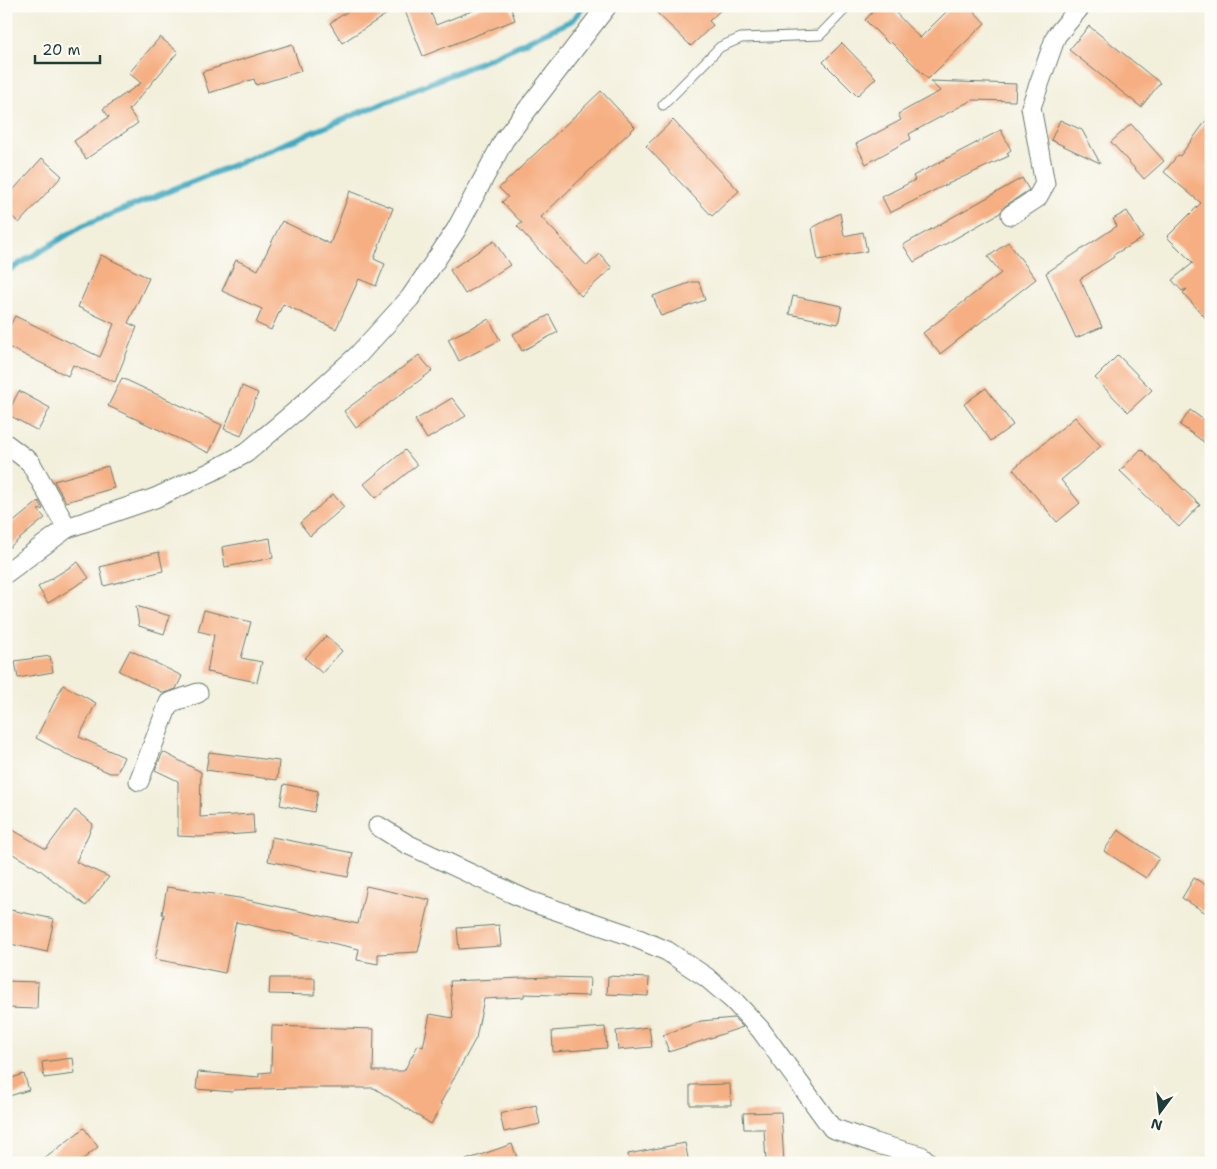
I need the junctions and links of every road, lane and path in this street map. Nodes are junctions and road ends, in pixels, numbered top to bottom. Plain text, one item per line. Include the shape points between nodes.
1 (607, 6) edge
2 (848, 6) edge
3 (1081, 6) edge
4 (663, 105) dead end
5 (1011, 215) dead end
6 (6, 444) edge
7 (68, 528) junction
8 (6, 573) edge
9 (198, 693) dead end
10 (139, 781) dead end
11 (378, 826) dead end
12 (929, 1163) edge

1 - 7 street via 504,140 456,230 410,298 358,355 246,453 155,498
2 - 4 lane via 820,35 741,38 720,47
3 - 5 street via 1056,36 1031,107 1045,184 1037,198
6 - 7 street via 30,462
7 - 8 street
9 - 10 street via 169,703
11 - 12 street via 407,844 529,901 629,935 667,952 733,1000 760,1029 832,1128 921,1156

